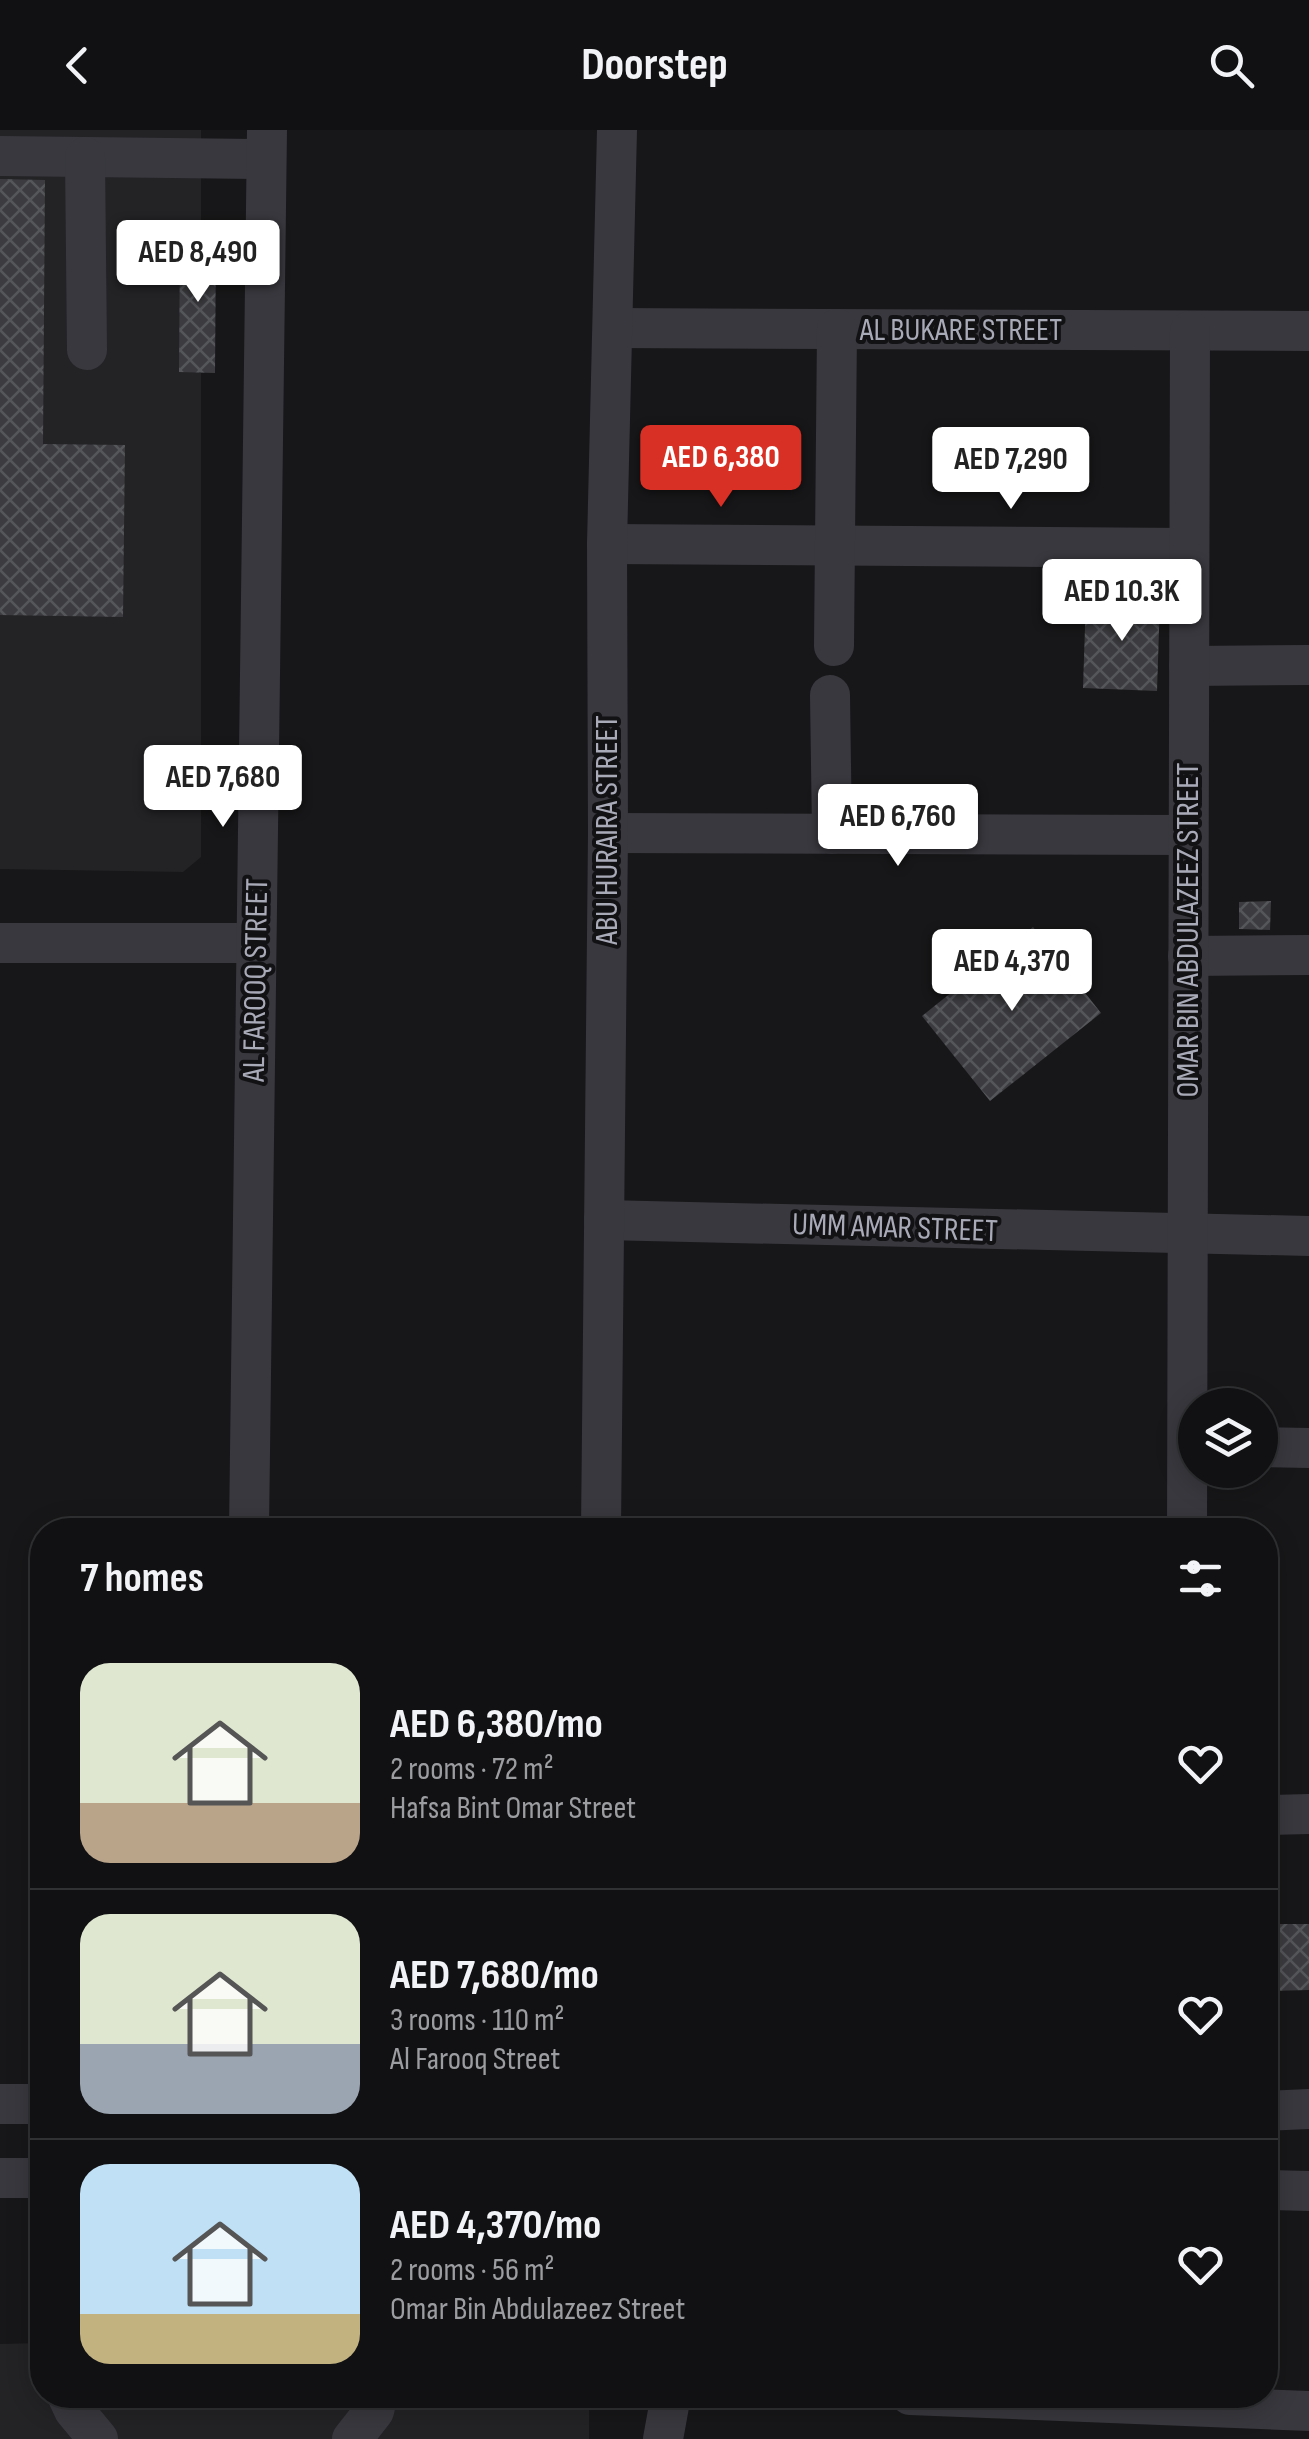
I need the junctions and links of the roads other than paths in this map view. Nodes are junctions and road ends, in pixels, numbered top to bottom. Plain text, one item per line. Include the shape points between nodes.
1 (617, 130) edge
2 (266, 145) edge
3 (0, 156) edge
4 (85, 157) junction
5 (613, 328) junction
6 (837, 329) junction
7 (1190, 331) junction
8 (1309, 331) edge
9 (87, 350) dead end
10 (607, 544) junction
11 (834, 546) junction
12 (1187, 548) junction
13 (834, 646) dead end
14 (1309, 665) edge
15 (1188, 666) junction
16 (830, 696) dead end
17 (608, 833) junction
18 (832, 834) junction
19 (1188, 835) junction
20 (256, 943) junction
21 (0, 944) edge
22 (1188, 956) junction
23 (1309, 956) edge
24 (604, 1220) junction
25 (1187, 1236) junction
26 (1309, 1236) edge
27 (1190, 1388) edge
28 (1278, 1447) edge
29 (1309, 1448) edge
30 (1189, 1488) edge
31 (249, 1518) edge
32 (601, 1518) edge
33 (1188, 1518) edge
34 (1309, 1814) edge
35 (1278, 1815) edge
36 (0, 2104) edge
37 (30, 2104) edge
38 (1309, 2109) edge
39 (1278, 2110) edge
40 (0, 2178) edge
41 (30, 2178) edge
42 (1278, 2190) edge
43 (1309, 2191) edge
44 (73, 2408) edge
45 (375, 2408) edge
46 (669, 2408) edge
47 (1061, 2408) edge
48 (1309, 2410) edge
49 (1236, 2423) edge
50 (98, 2439) edge
51 (352, 2439) edge
52 (663, 2439) edge

1 - 5 street, ABU HURAIRA STREET
2 - 4 street
2 - 20 street, AL FAROOQ STREET
3 - 4 street
4 - 9 street
5 - 6 street, AL BUKARE STREET
5 - 10 street, ABU HURAIRA STREET
6 - 7 street, AL BUKARE STREET
6 - 11 street
7 - 8 street, AL BUKARE STREET
7 - 12 street, OMAR BIN ABDULAZEEZ STREET
10 - 11 street
10 - 17 street, ABU HURAIRA STREET
11 - 12 street
11 - 13 street
12 - 15 street, OMAR BIN ABDULAZEEZ STREET
14 - 15 street
15 - 19 street, OMAR BIN ABDULAZEEZ STREET
16 - 18 street
17 - 18 street
17 - 24 street, ABU HURAIRA STREET
18 - 19 street
19 - 22 street, OMAR BIN ABDULAZEEZ STREET
20 - 21 street
20 - 31 street, AL FAROOQ STREET
22 - 23 street
22 - 25 street, OMAR BIN ABDULAZEEZ STREET
24 - 25 street, UMM AMAR STREET
24 - 32 street, ABU HURAIRA STREET
25 - 26 street, UMM AMAR STREET
25 - 27 street, OMAR BIN ABDULAZEEZ STREET
28 - 29 street
30 - 33 street, OMAR BIN ABDULAZEEZ STREET
34 - 35 street
36 - 37 street
38 - 39 street
40 - 41 street
42 - 43 street
44 - 50 street
45 - 51 street
46 - 52 street
47 - 49 street
48 - 49 street

